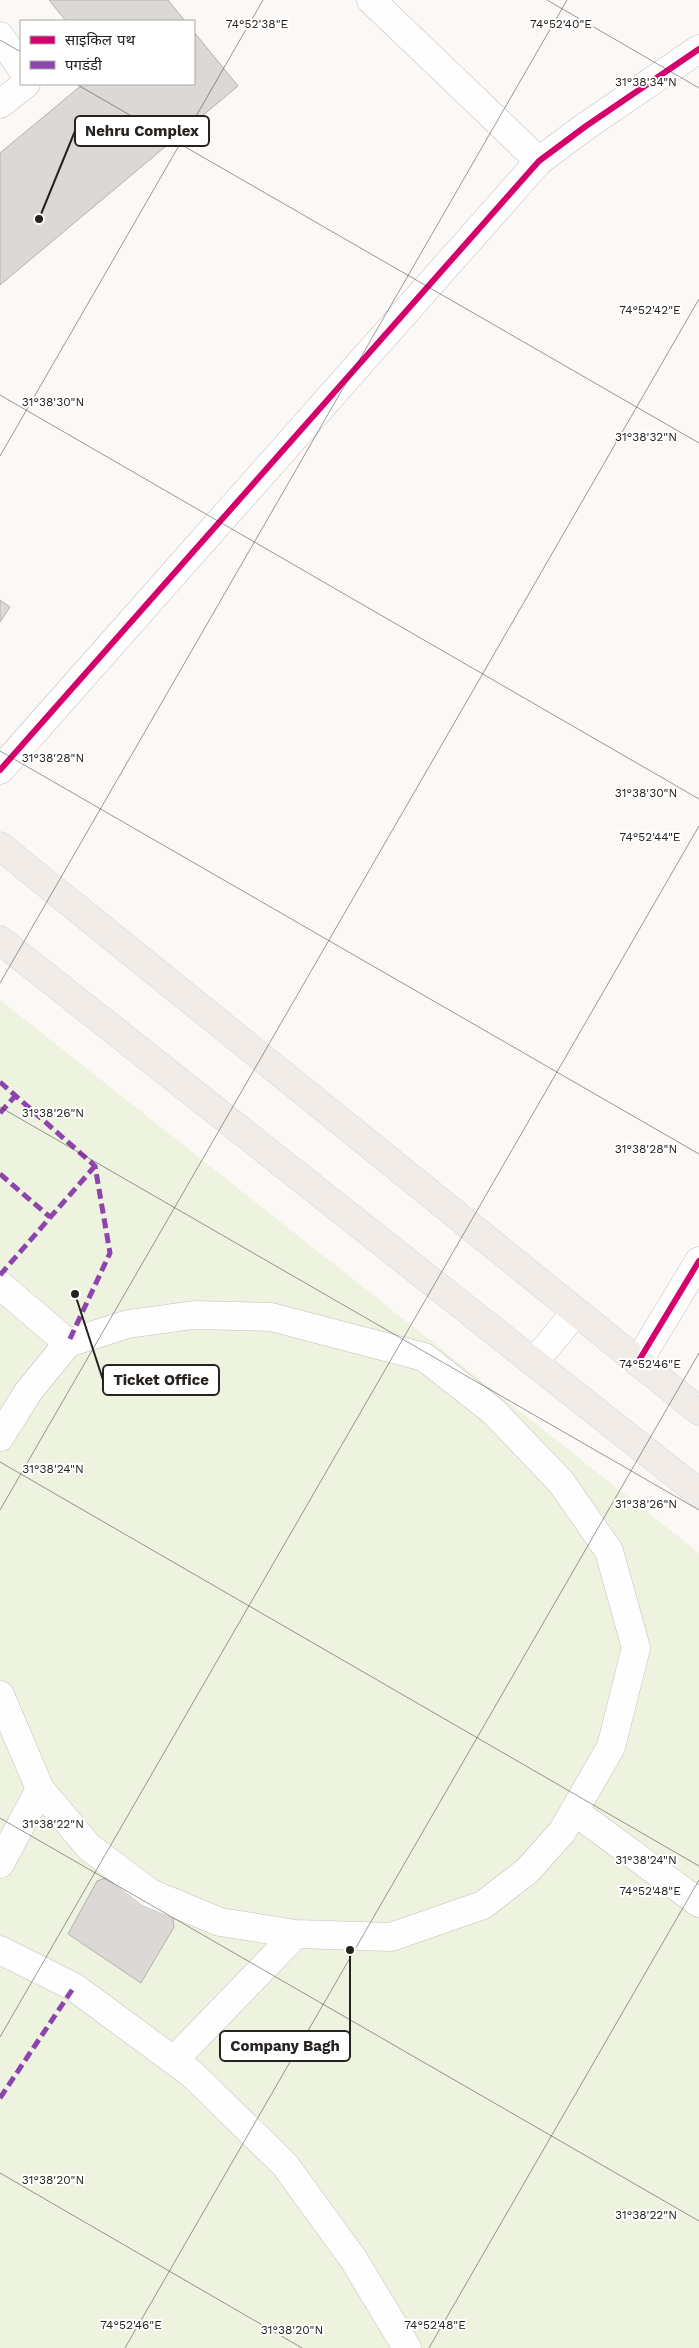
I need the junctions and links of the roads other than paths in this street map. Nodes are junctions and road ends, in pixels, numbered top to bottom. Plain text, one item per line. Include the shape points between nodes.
1 (371, 0) edge
2 (0, 36) edge
3 (699, 49) edge
4 (20, 66) edge
5 (25, 85) edge
6 (0, 104) edge
7 (539, 161) junction
8 (0, 770) edge
9 (0, 846) edge
10 (0, 940) edge
11 (699, 1261) edge
12 (0, 1285) edge
13 (575, 1313) junction
14 (68, 1343) junction
15 (534, 1362) junction
16 (638, 1362) junction
17 (699, 1411) edge
18 (0, 1437) edge
19 (699, 1493) edge
20 (0, 1695) edge
21 (40, 1789) junction
22 (574, 1811) junction
23 (0, 1864) edge
24 (699, 1903) edge
25 (296, 1934) junction
26 (0, 1950) edge
27 (174, 2060) junction
28 (407, 2348) edge

1 - 7 street
2 - 4 street
3 - 7 street
5 - 6 street
7 - 8 street
9 - 13 main road
10 - 15 main road
11 - 16 street
12 - 14 street
13 - 15 street
13 - 16 main road
14 - 18 street via 28,1392
14 - 22 street via 138,1322 194,1315 271,1317 424,1357 493,1411 561,1482 609,1551 636,1648 611,1747
15 - 19 main road
16 - 17 main road
20 - 21 street
21 - 23 street
21 - 25 street via 89,1847 150,1893 220,1922
22 - 24 street
22 - 25 street via 562,1832 527,1871 483,1905 391,1937
25 - 27 street
26 - 27 street via 74,1987
27 - 28 street via 285,2165 354,2260

